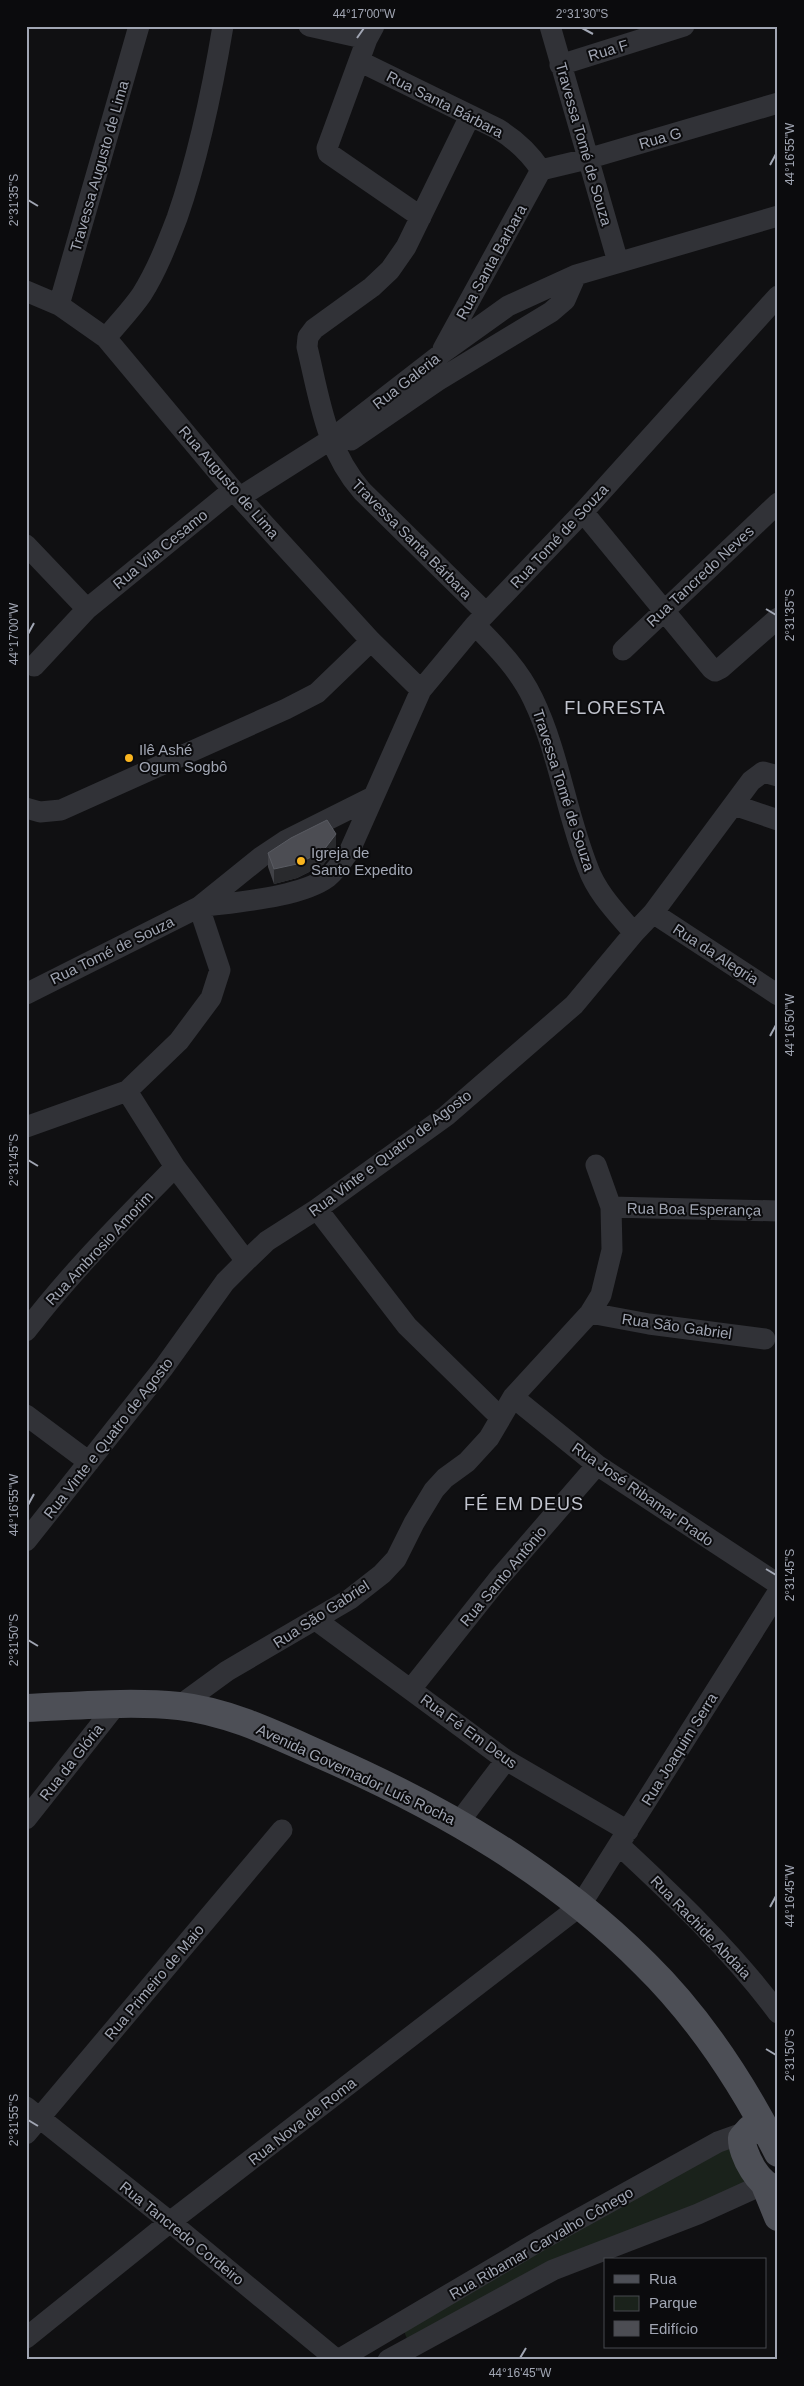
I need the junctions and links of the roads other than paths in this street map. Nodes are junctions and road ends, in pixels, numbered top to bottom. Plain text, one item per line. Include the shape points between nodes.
1 (139, 26) edge
2 (222, 26) edge
3 (309, 26) edge
4 (550, 26) edge
5 (684, 26) edge
6 (371, 33) edge
7 (359, 60) junction
8 (560, 65) junction
9 (778, 103) edge
10 (470, 116) junction
11 (587, 159) junction
12 (542, 170) junction
13 (778, 216) edge
14 (421, 217) junction
15 (618, 262) junction
16 (576, 275) junction
17 (26, 291) edge
18 (778, 296) edge
19 (59, 305) junction
20 (106, 338) junction
21 (440, 354) junction
22 (332, 446) junction
23 (237, 493) junction
24 (778, 503) edge
25 (583, 512) junction
26 (26, 545) edge
27 (87, 609) junction
28 (663, 611) junction
29 (778, 618) edge
30 (481, 619) junction
31 (371, 641) junction
32 (623, 650) dead end
33 (34, 666) dead end
34 (421, 690) junction
35 (770, 774) edge
36 (373, 797) junction
37 (734, 805) junction
38 (26, 808) edge
39 (778, 820) edge
40 (199, 907) junction
41 (654, 913) junction
42 (634, 933) junction
43 (26, 994) edge
44 (778, 995) edge
45 (127, 1091) junction
46 (26, 1127) edge
47 (596, 1165) dead end
48 (175, 1167) junction
49 (611, 1207) junction
50 (317, 1209) junction
51 (778, 1211) edge
52 (246, 1261) junction
53 (590, 1313) junction
54 (26, 1331) edge
55 (765, 1339) dead end
56 (513, 1397) junction
57 (26, 1415) edge
58 (500, 1417) junction
59 (89, 1462) junction
60 (597, 1465) junction
61 (26, 1541) edge
62 (778, 1584) edge
63 (778, 1592) edge
64 (316, 1620) junction
65 (411, 1689) junction
66 (116, 1705) junction
67 (180, 1706) junction
68 (26, 1708) edge
69 (506, 1760) junction
70 (26, 1819) edge
71 (459, 1822) junction
72 (282, 1830) dead end
73 (623, 1838) junction
74 (580, 1906) junction
75 (778, 2014) edge
76 (31, 2120) edge
77 (759, 2130) edge
78 (769, 2186) edge
79 (778, 2218) edge
80 (170, 2222) junction
81 (390, 2330) junction
82 (26, 2338) edge
83 (398, 2357) edge
84 (338, 2360) edge

1 - 19 street, Travessa Augusto de Lima
2 - 20 street via 202,137 170,235 142,294
3 - 6 street
4 - 8 street, Travessa Tomé de Souza
5 - 8 street, Rua F
6 - 7 street
7 - 10 street, Rua Santa Bárbara
7 - 14 street via 327,148 328,153
8 - 11 street, Travessa Tomé de Souza
9 - 11 street, Rua G
10 - 12 street, Rua Santa Bárbara via 515,140
10 - 14 street, Travessa Santa Bárbara
11 - 12 street, Rua G
11 - 15 street, Travessa Tomé de Souza
12 - 21 street, Rua Santa Barbara
13 - 15 street, Rua Galeria
14 - 22 street, Travessa Santa Bárbara via 390,270 308,337 307,346
15 - 16 street, Rua Galeria
16 - 21 street, Rua Galeria via 508,306
16 - 22 street, Rua Galeria via 565,300 551,312
17 - 19 street, Rua Augusto de Lima
18 - 25 street, Rua Tomé de Souza
19 - 20 street, Rua Augusto de Lima
20 - 23 street, Rua Augusto de Lima
21 - 22 street, Rua Galeria
22 - 23 street, Rua Galeria
22 - 30 street, Travessa Santa Bárbara via 348,475
23 - 27 street, Rua Vila Cesamo
23 - 31 street, Rua Augusto de Lima
24 - 28 street, Rua Tancredo Neves
25 - 28 street
25 - 30 street, Rua Tomé de Souza
26 - 27 street
27 - 33 street, Rua Vila Cesamo
28 - 29 street via 715,671
28 - 32 street, Rua Tancredo Neves
30 - 34 street, Rua Tomé de Souza
30 - 42 street, Travessa Tomé de Souza via 533,698 558,767 588,869 598,890
31 - 34 street, Rua Augusto de Lima
31 - 38 street via 317,693 61,810 40,812
34 - 36 street, Rua Tomé de Souza
35 - 37 street, Rua Vinte e Quatro de Agosto via 751,781
36 - 40 street, Rua Tomé de Souza via 285,841
36 - 40 street, Rua Tomé de Souza via 350,850 327,878 285,894
37 - 39 street
37 - 41 street, Rua Vinte e Quatro de Agosto
40 - 43 street, Rua Tomé de Souza
40 - 45 street via 220,970 217,986 179,1041
41 - 42 street, Rua Vinte e Quatro de Agosto
41 - 44 street, Rua da Alegria
42 - 50 street, Rua Vinte e Quatro de Agosto via 574,1005 461,1103
45 - 46 street
45 - 48 street
47 - 49 street, Rua São Gabriel
48 - 52 street
48 - 54 street, Rua Ambrosio Amorim via 108,1235
49 - 51 street, Rua Boa Esperança
49 - 53 street, Rua São Gabriel via 612,1250 601,1295
50 - 52 street, Rua Vinte e Quatro de Agosto via 267,1242
50 - 58 street via 407,1326
52 - 59 street, Rua Vinte e Quatro de Agosto via 225,1282 164,1368
53 - 55 street, Rua São Gabriel
53 - 56 street, Rua São Gabriel
56 - 58 street, Rua São Gabriel
56 - 60 street, Rua José Ribamar Prado
57 - 59 street
58 - 64 street, Rua São Gabriel via 489,1438 434,1490 396,1560 350,1599
59 - 61 street, Rua Vinte e Quatro de Agosto
60 - 62 street, Rua José Ribamar Prado
60 - 65 street, Rua Santo Antônio via 500,1577
63 - 73 street, Rua Joaquim Serra
64 - 65 street, Rua Fé Em Deus
64 - 67 street, Rua São Gabriel via 227,1671
65 - 69 street, Rua Fé Em Deus
66 - 67 main road, Avenida Governador Luís Rocha
66 - 68 main road, Avenida Governador Luís Rocha
66 - 70 street, Rua da Glória
67 - 71 main road, Avenida Governador Luís Rocha via 252,1725 404,1793
69 - 71 street
69 - 73 street, Rua Fé Em Deus
71 - 74 main road, Avenida Governador Luís Rocha
72 - 76 street, Rua Primeiro de Maio
73 - 74 street, Rua Joaquim Serra
73 - 75 street, Rua Rachide Abdaia via 759,1988
74 - 77 main road, Avenida Governador Luís Rocha via 646,1964 678,2000 710,2042
74 - 80 street, Rua Nova de Roma
76 - 80 street, Rua Tancredo Cordeiro
77 - 78 main road via 742,2138 742,2148
77 - 81 street, Rua Ribamar Carvalho Cônego via 718,2142 541,2240
78 - 79 main road
78 - 83 street, Rua Ribamar Carvalho Cônego via 553,2270
80 - 82 street, Rua Nova de Roma
80 - 84 street, Rua Tancredo Cordeiro
81 - 83 street
81 - 84 street, Rua Ribamar Carvalho Cônego

